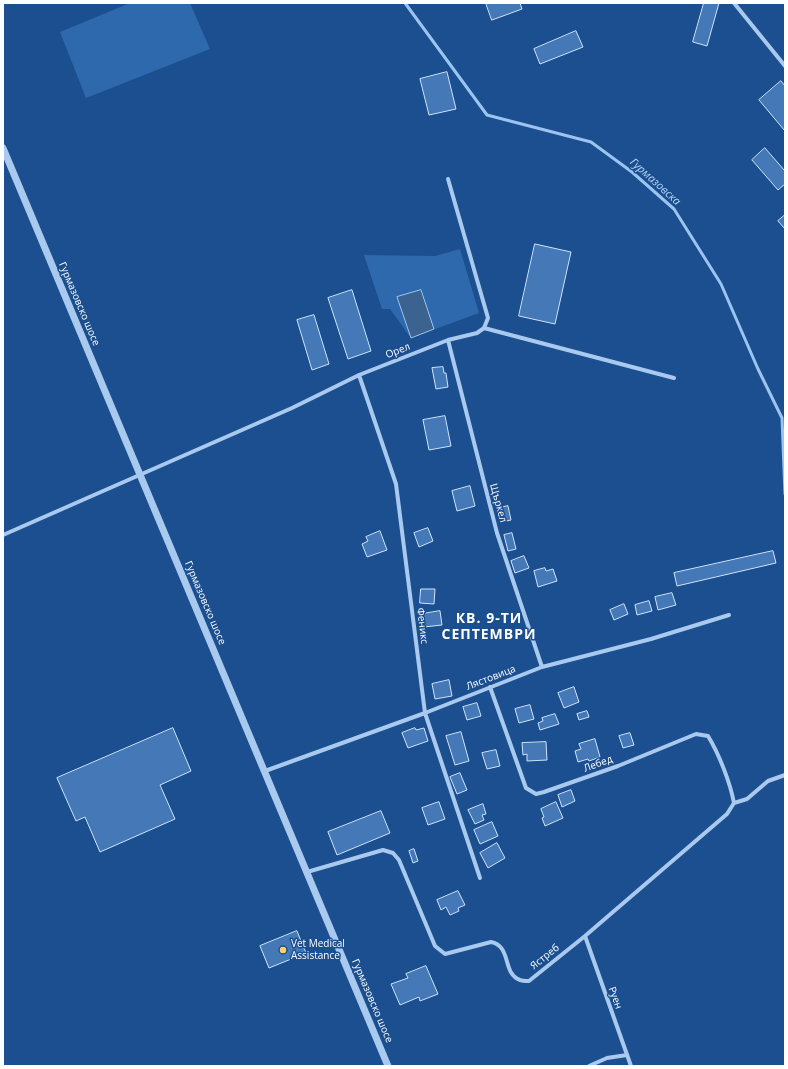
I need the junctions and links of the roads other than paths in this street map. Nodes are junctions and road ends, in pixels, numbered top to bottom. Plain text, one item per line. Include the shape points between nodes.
1 (734, 3) edge
2 (785, 66) edge
3 (3, 148) edge
4 (448, 179) dead end
5 (484, 328) junction
6 (448, 340) junction
7 (359, 374) junction
8 (674, 378) dead end
9 (140, 474) junction
10 (3, 535) edge
11 (729, 615) dead end
12 (542, 667) junction
13 (490, 686) junction
14 (425, 713) junction
15 (265, 771) junction
16 (785, 775) edge
17 (734, 803) junction
18 (307, 872) junction
19 (480, 878) dead end
20 (584, 936) junction
21 (627, 1055) junction
22 (388, 1066) edge
23 (589, 1066) edge
24 (631, 1066) edge

1 - 2 street
3 - 9 street, Гурмазовско шосе
4 - 5 street via 488,318
5 - 6 street, Орел via 477,333
5 - 8 street
6 - 7 street, Орел
6 - 12 street, Щъркел via 497,533
7 - 9 street, Орел via 292,408
7 - 14 street, Феникс via 396,484
9 - 10 street, Орел
9 - 15 street, Гурмазовско шосе
11 - 12 street, Лястовица via 651,639
12 - 13 street, Лястовица
13 - 14 street, Лястовица
13 - 17 street, Лебед via 526,788 536,794 618,766 696,734 708,736 713,744 732,791
14 - 15 street, Лястовица
14 - 19 street, Феникс
15 - 18 street, Гурмазовско шосе
16 - 17 street via 768,781 747,799
17 - 20 street, Ястреб via 727,814
18 - 20 street, Ястреб via 383,850 393,853 399,860 435,946 445,954 490,942 497,943 512,975 520,980 529,981
18 - 22 street, Гурмазовско шосе
20 - 21 street, Руен
21 - 23 street via 608,1058
21 - 24 street, Руен

